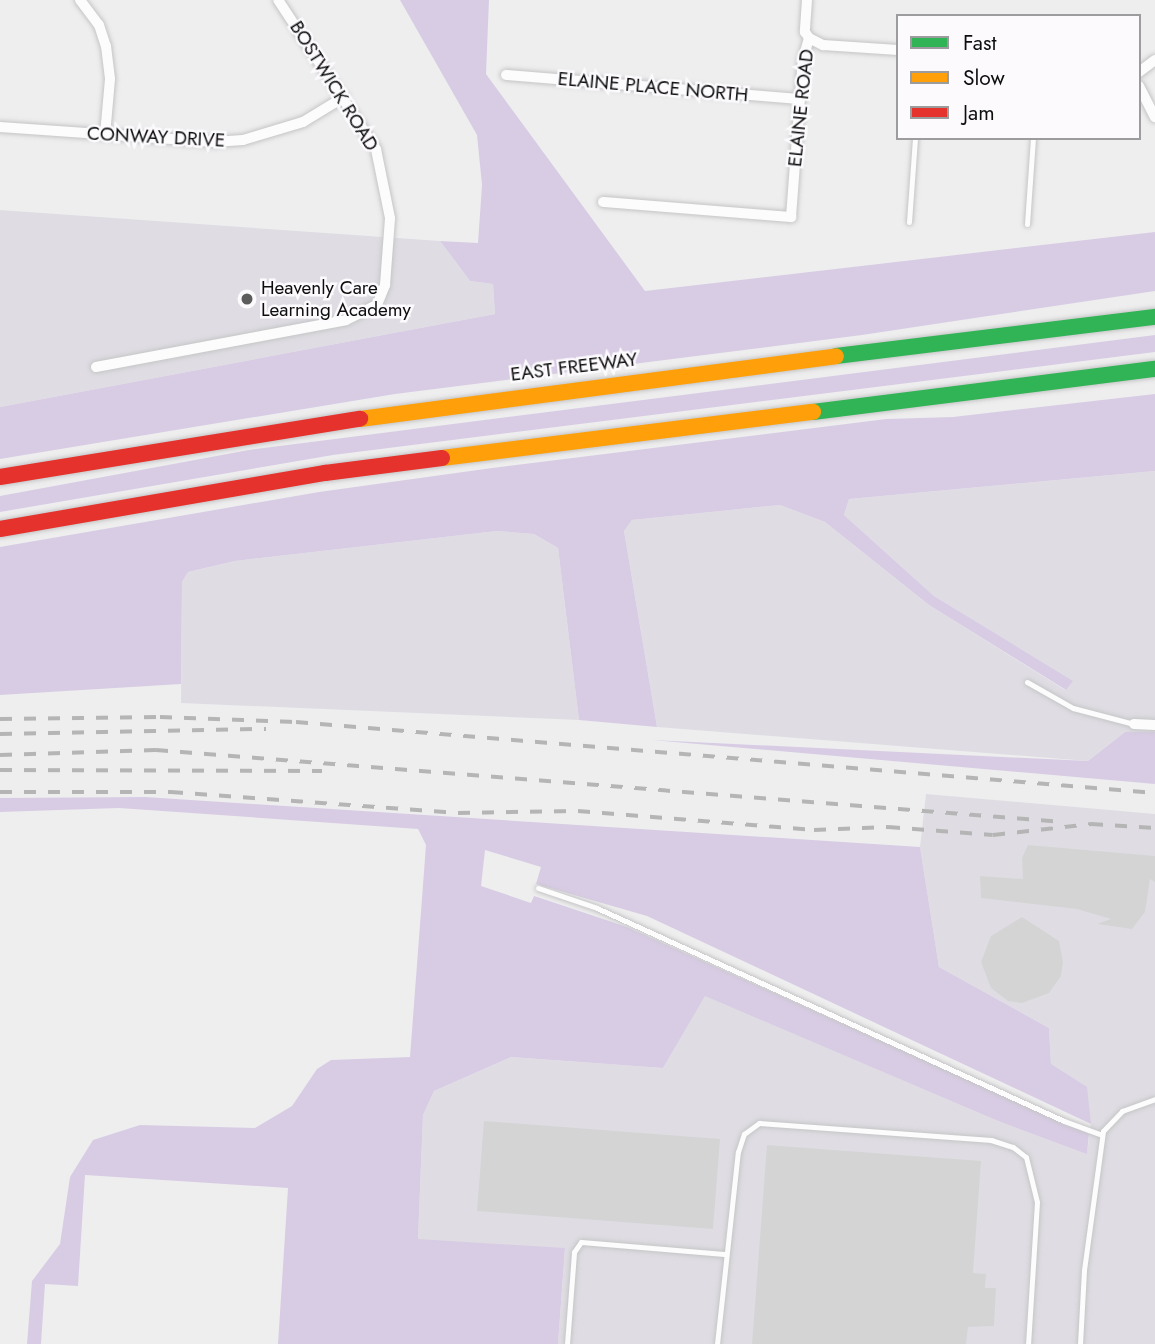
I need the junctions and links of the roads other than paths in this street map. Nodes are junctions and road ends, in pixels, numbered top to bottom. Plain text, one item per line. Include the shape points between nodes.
1 (79, 0) edge
2 (278, 0) edge
3 (807, 0) edge
4 (809, 38) junction
5 (896, 50) edge
6 (506, 75) dead end
7 (1141, 90) edge
8 (344, 97) junction
9 (800, 99) junction
10 (1155, 117) edge
11 (0, 127) edge
12 (106, 135) junction
13 (915, 140) edge
14 (1033, 140) edge
15 (603, 202) dead end
16 (909, 222) dead end
17 (1027, 224) dead end
18 (1155, 310) edge
19 (1155, 317) edge
20 (989, 337) junction
21 (96, 367) dead end
22 (1155, 369) edge
23 (0, 477) edge
24 (0, 529) edge
25 (1027, 682) dead end
26 (1135, 724) joint
27 (1155, 725) edge
28 (538, 888) dead end
29 (1155, 1099) edge
30 (1102, 1135) junction
31 (725, 1254) junction
32 (568, 1344) edge
33 (717, 1344) edge
34 (1028, 1344) edge
35 (1080, 1344) edge

1 - 12 street via 99,25 106,46
2 - 8 street, BOSTWICK ROAD
3 - 4 street, ELAINE ROAD via 805,32
4 - 5 street via 823,45
4 - 9 street, ELAINE ROAD
6 - 9 street, ELAINE PLACE NORTH
7 - 10 street
8 - 12 street, CONWAY DRIVE via 303,122 243,140
8 - 21 street, BOSTWICK ROAD via 376,149 384,173 390,218 385,285 377,305 346,320
9 - 15 street, ELAINE ROAD via 791,217
11 - 12 street, CONWAY DRIVE
13 - 16 lane
14 - 17 lane
18 - 20 highway
19 - 20 highway, EAST FREEWAY
20 - 23 highway, EAST FREEWAY via 278,429
22 - 24 highway via 325,473
25 - 26 lane via 1073,708
26 - 27 street
28 - 30 lane via 597,908
29 - 30 lane via 1122,1111
30 - 35 lane via 1084,1270
31 - 32 lane via 581,1242 574,1252
31 - 33 lane
31 - 34 lane via 738,1152 744,1134 759,1124 991,1140 1020,1152 1033,1174 1037,1202

